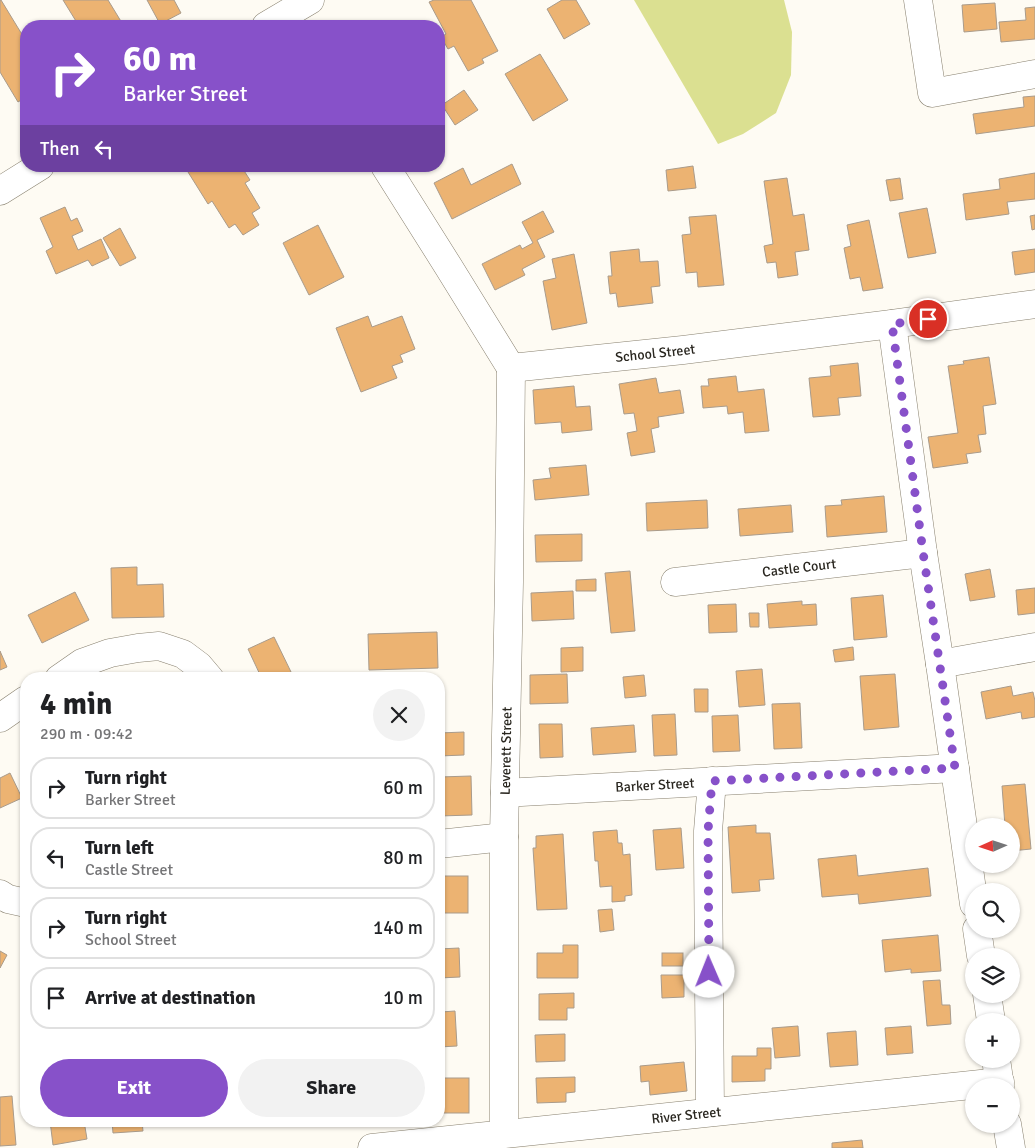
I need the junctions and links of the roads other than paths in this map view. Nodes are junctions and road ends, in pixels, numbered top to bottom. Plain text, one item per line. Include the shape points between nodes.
1 (918, 0) edge
2 (300, 13) edge
3 (282, 20) edge
4 (1035, 74) edge
5 (30, 172) edge
6 (389, 172) edge
7 (0, 191) edge
8 (1035, 304) edge
9 (892, 324) junction
10 (511, 368) junction
11 (923, 552) junction
12 (675, 582) dead end
13 (1035, 647) edge
14 (940, 664) junction
15 (69, 672) edge
16 (204, 672) edge
17 (20, 704) edge
18 (0, 718) edge
19 (955, 768) junction
20 (712, 781) junction
21 (505, 792) junction
22 (504, 837) junction
23 (445, 843) edge
24 (971, 883) edge
25 (0, 894) edge
26 (20, 901) edge
27 (999, 1076) edge
28 (710, 1112) junction
29 (1008, 1133) edge
30 (504, 1134) junction
31 (372, 1148) edge
32 (1011, 1148) edge

1 - 4 street via 932,93
2 - 3 street
5 - 7 street
6 - 10 street
8 - 9 street, School Street
9 - 10 street, School Street
9 - 11 street
10 - 21 street, Leverett Street
11 - 12 street, Castle Court
11 - 14 street
13 - 14 street
14 - 19 street
15 - 16 street via 82,663 110,653 159,646 183,654
17 - 18 street
19 - 20 street, Barker Street
19 - 24 street
20 - 21 street, Barker Street
20 - 28 street via 708,831
21 - 22 street, Leverett Street
22 - 23 street
22 - 30 street, Leverett Street
25 - 26 street
27 - 28 street, River Street
28 - 30 street, River Street
29 - 32 street
30 - 31 street, River Street

